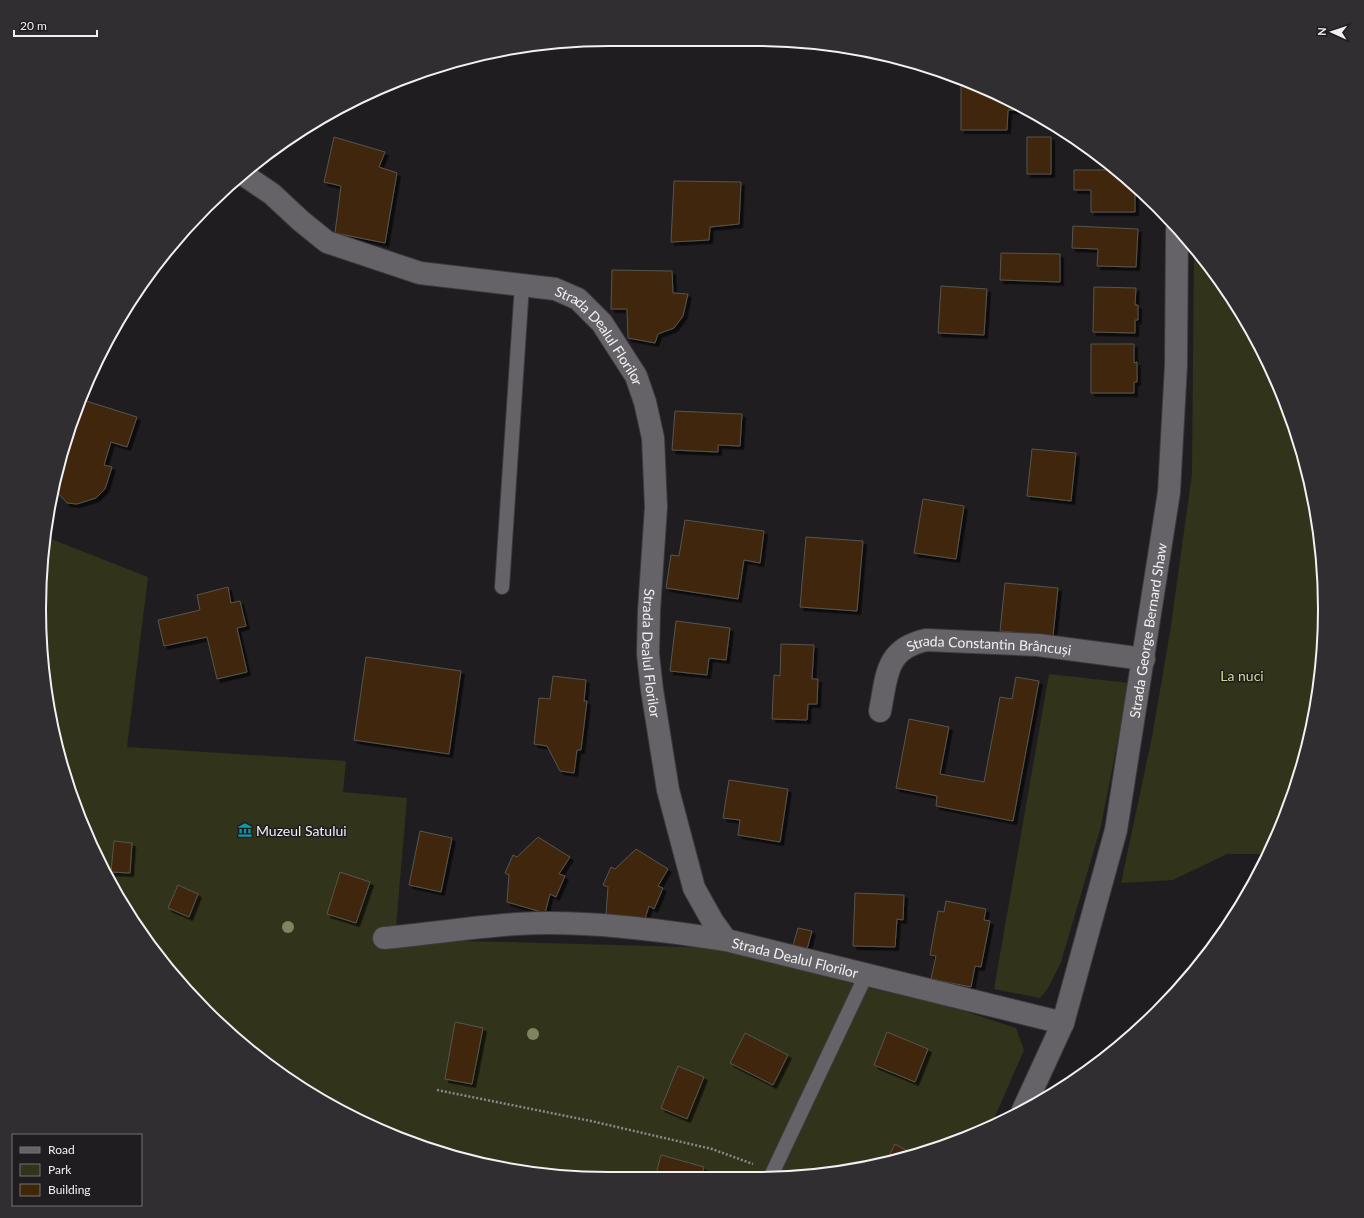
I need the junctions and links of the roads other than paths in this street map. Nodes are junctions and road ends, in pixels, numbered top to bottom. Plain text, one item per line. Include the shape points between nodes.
1 (248, 178) edge
2 (1177, 237) edge
3 (522, 285) junction
4 (502, 587) dead end
5 (1144, 658) junction
6 (880, 711) dead end
7 (384, 938) dead end
8 (726, 940) junction
9 (866, 975) junction
10 (1063, 1023) junction
11 (1027, 1102) edge
12 (772, 1172) edge

1 - 3 street, Strada Dealul Florilor via 272,194 327,242 420,273
2 - 5 street, Strada George Bernard Shaw via 1176,365 1169,492
3 - 4 lane
3 - 8 street, Strada Dealul Florilor via 555,288 578,299 602,322 636,376 645,402 653,438 656,507 648,654 652,690 668,790 694,888
5 - 6 street, Strada Constantin Brâncuși via 1038,645 926,640 911,643 898,652 889,668
5 - 10 street, Strada George Bernard Shaw via 1116,830
7 - 8 street via 518,924 604,926
8 - 9 street, Strada Dealul Florilor
9 - 10 street, Strada Dealul Florilor
9 - 12 lane
10 - 11 street

